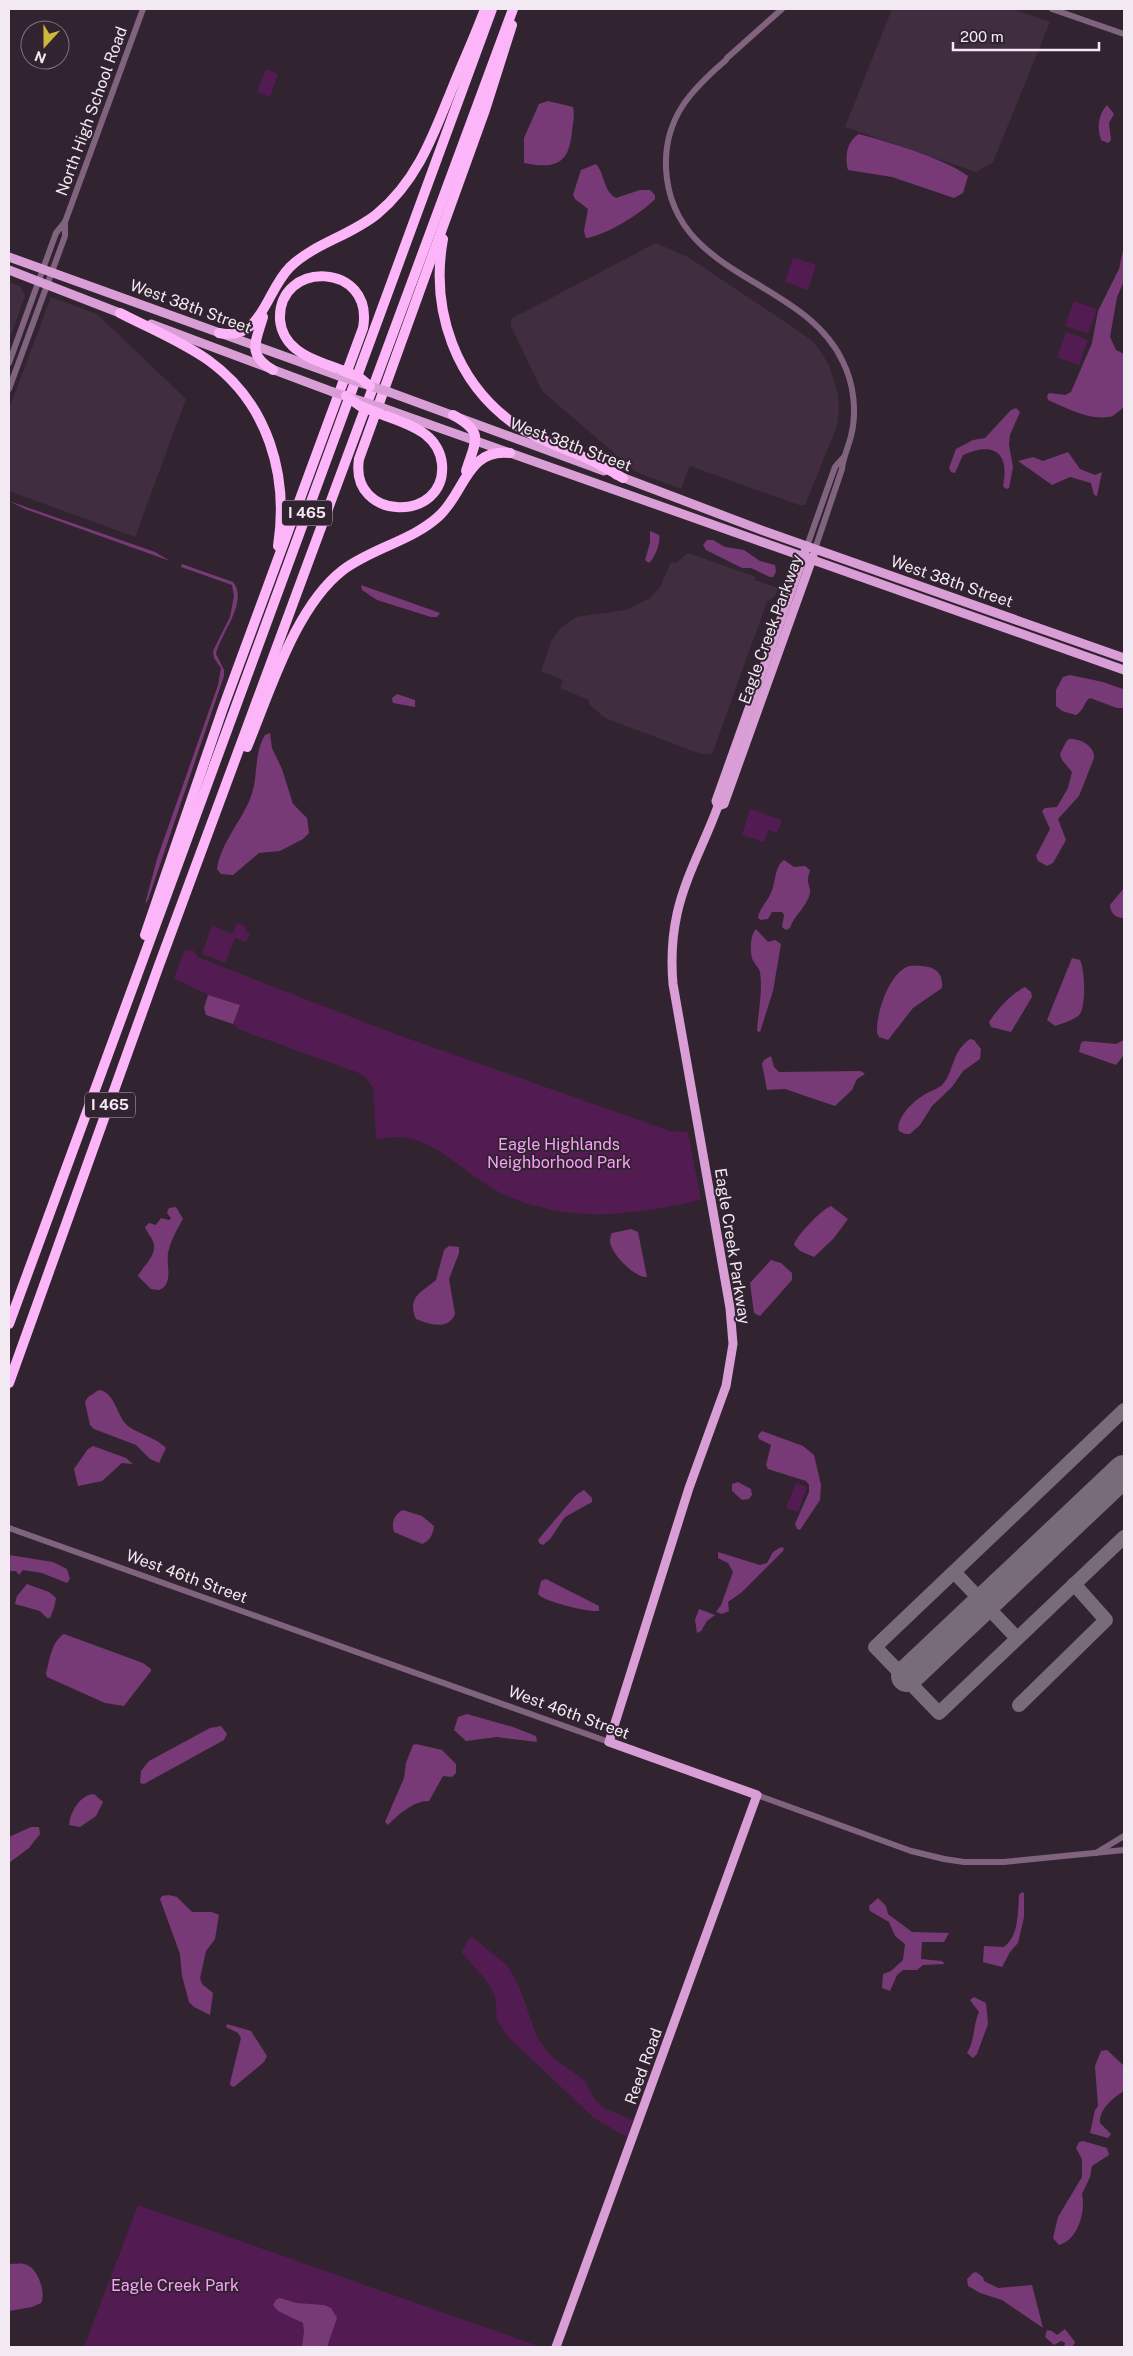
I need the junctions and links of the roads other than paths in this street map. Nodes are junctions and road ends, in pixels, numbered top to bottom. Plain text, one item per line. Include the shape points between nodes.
1 (143, 9) edge
2 (485, 9) edge
3 (492, 9) edge
4 (514, 9) edge
5 (782, 9) edge
6 (1052, 9) edge
7 (1124, 34) edge
8 (451, 204) junction
9 (9, 257) edge
10 (9, 270) edge
11 (47, 271) junction
12 (43, 283) junction
13 (266, 301) junction
14 (120, 313) junction
15 (219, 333) junction
16 (255, 346) junction
17 (9, 363) edge
18 (273, 370) junction
19 (340, 373) junction
20 (370, 386) joint
21 (9, 389) edge
22 (346, 396) joint
23 (382, 411) junction
24 (453, 415) junction
25 (476, 442) junction
26 (510, 453) junction
27 (623, 478) junction
28 (463, 484) junction
29 (811, 547) junction
30 (807, 558) junction
31 (267, 586) junction
32 (1124, 658) edge
33 (1124, 670) edge
34 (211, 826) junction
35 (121, 1017) junction
36 (9, 1324) edge
37 (9, 1383) edge
38 (9, 1528) edge
39 (609, 1742) junction
40 (758, 1795) junction
41 (1124, 1836) edge
42 (1124, 1850) edge
43 (1095, 1853) junction
44 (556, 2347) edge

1 - 11 street, North High School Road via 65,222 65,236
2 - 13 highway via 427,150 406,184 371,218 296,262 280,278
3 - 35 highway, I 465
4 - 8 highway via 485,110
4 - 34 highway, I 465
5 - 29 street, Eagle Creek Parkway via 692,92 675,120 666,152 666,171 681,220 701,246 804,315 824,333 848,373 853,400 852,430 842,469
6 - 7 street
8 - 23 highway via 358,464 362,484 374,500 393,508 414,506 428,498 438,485 442,468 439,452 433,441 422,432
8 - 27 highway via 440,258 440,295 451,342 467,374 490,402 518,426
9 - 11 main road, West 38th Street
10 - 12 main road, West 38th Street
11 - 12 street, North High School Road
11 - 15 main road, West 38th Street
12 - 14 main road, West 38th Street
12 - 17 street, North High School Road
12 - 21 street, North High School Road
13 - 15 highway via 250,328 233,335
13 - 16 highway
14 - 18 main road, West 38th Street
14 - 31 highway via 209,361 240,390 260,420 274,455 282,494 280,531
15 - 16 main road, West 38th Street
16 - 18 highway via 258,360
16 - 19 main road, West 38th Street
18 - 22 main road, West 38th Street, bridge
19 - 20 highway, bridge via 359,377
19 - 31 highway via 299,352 282,329 281,312 286,296 311,276 332,276 351,286 360,300 364,320
20 - 24 main road, West 38th Street, bridge
22 - 23 highway, bridge via 360,406
23 - 25 main road, West 38th Street
24 - 25 highway via 473,429
24 - 27 main road, West 38th Street
25 - 26 main road, West 38th Street
25 - 28 highway
26 - 28 highway via 495,452 483,456
26 - 30 main road, West 38th Street
27 - 29 main road, West 38th Street
28 - 34 highway via 435,520 350,565 314,601 291,642 229,796
29 - 30 main road, Eagle Creek Parkway
29 - 32 main road, West 38th Street
30 - 33 main road, West 38th Street
30 - 39 main road, Eagle Creek Parkway via 726,801 718,806 677,912 672,946 676,1010 729,1303 731,1362 726,1386 689,1488
31 - 35 highway via 134,967
34 - 37 highway, I 465
35 - 36 highway, I 465
38 - 39 street, West 46th Street
39 - 40 main road, West 46th Street
40 - 43 street, West 46th Street via 911,1851 944,1859 1004,1862
40 - 44 main road, Reed Road
41 - 43 street, West 46th Street
42 - 43 street

